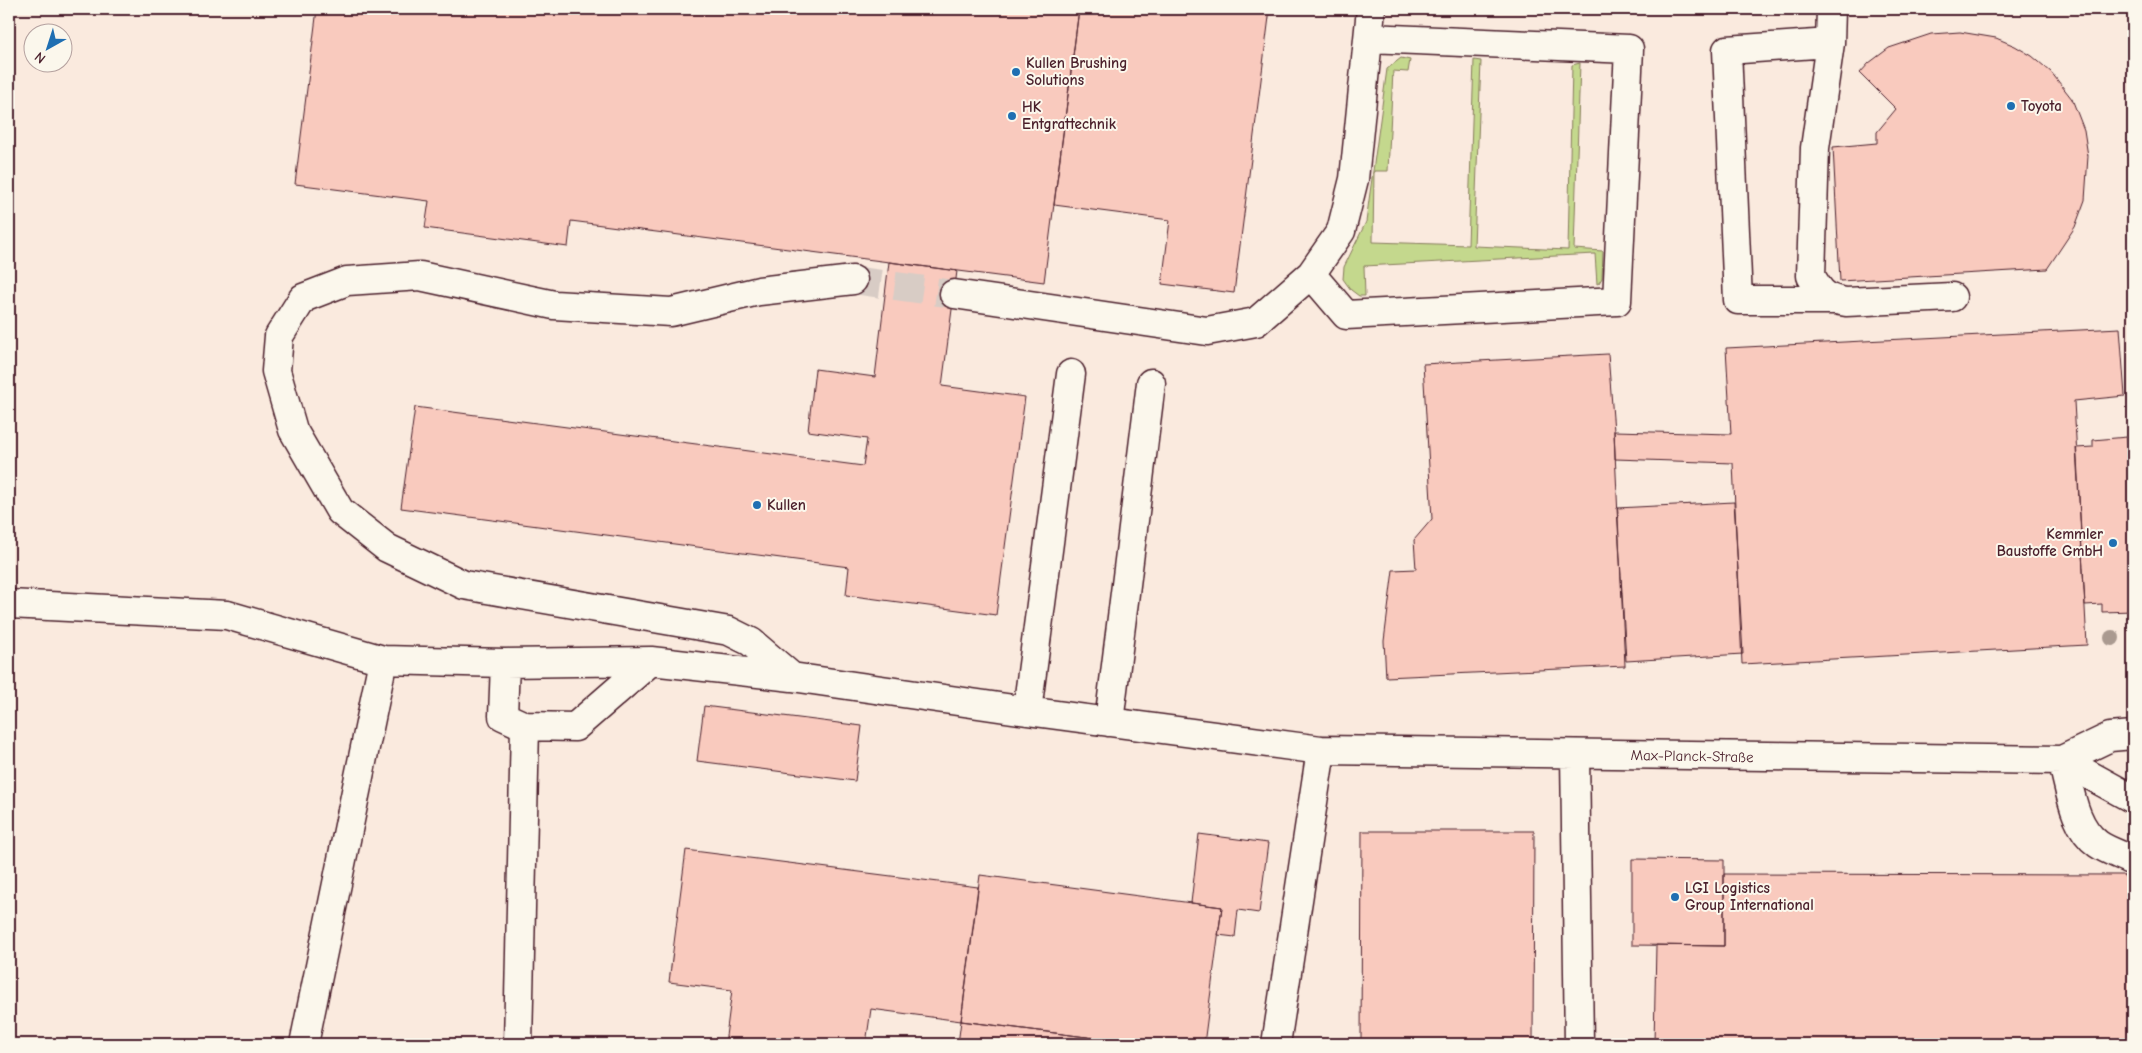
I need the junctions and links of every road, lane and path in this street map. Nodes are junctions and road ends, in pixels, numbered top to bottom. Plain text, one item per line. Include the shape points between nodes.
1 (1372, 9) edge
2 (1831, 9) edge
3 (1369, 38) junction
4 (1830, 43) junction
5 (1311, 274) junction
6 (853, 280) tunnel mouth
7 (954, 294) tunnel mouth
8 (1952, 297) dead end
9 (1831, 300) junction
10 (1071, 374) dead end
11 (1151, 383) dead end
12 (9, 604) edge
13 (383, 660) junction
14 (652, 661) junction
15 (505, 663) junction
16 (792, 677) junction
17 (1027, 711) junction
18 (1109, 722) junction
19 (525, 726) junction
20 (2133, 735) edge
21 (1321, 750) junction
22 (1574, 754) junction
23 (2062, 760) junction
24 (2129, 792) edge
25 (2133, 861) edge
26 (304, 1044) edge
27 (518, 1044) edge
28 (1276, 1044) edge
29 (1579, 1044) edge

1 - 3 street
2 - 4 street
3 - 5 street via 1354,179 1341,231
3 - 5 street via 1629,50 1617,301 1346,315
4 - 9 street via 1815,148 1811,276 1819,290
4 - 9 street via 1727,50 1738,300
5 - 7 street via 1256,322 1207,331
6 - 16 street via 759,291 671,312 554,304 420,276 347,281 303,298 279,336 276,371 292,430 340,512 387,548 464,585 729,631 750,642
8 - 9 street
10 - 17 street
11 - 18 street
12 - 13 street, Max-Planck-Straße via 228,615
13 - 15 street, Max-Planck-Straße
13 - 26 street
14 - 15 street, Max-Planck-Straße
14 - 16 street, Max-Planck-Straße
14 - 19 street via 575,727
15 - 19 street via 503,716
16 - 17 street, Max-Planck-Straße
17 - 18 street, Max-Planck-Straße
18 - 21 street, Max-Planck-Straße
19 - 27 street
20 - 23 street, Max-Planck-Straße via 2110,737
21 - 22 street, Max-Planck-Straße
21 - 28 street
22 - 23 street, Max-Planck-Straße
22 - 29 street
23 - 24 street, Max-Planck-Straße
23 - 25 street via 2084,833

